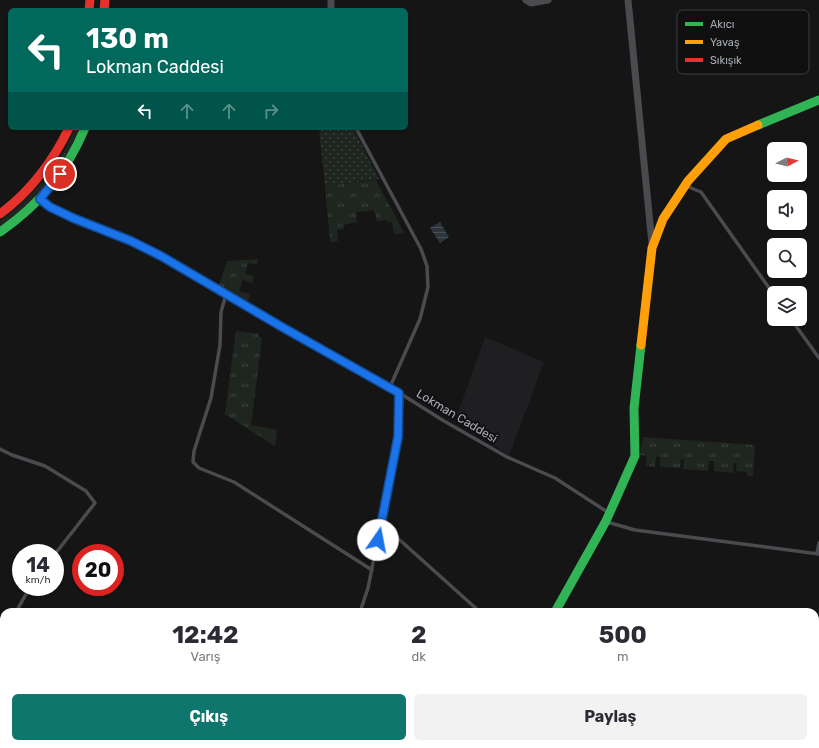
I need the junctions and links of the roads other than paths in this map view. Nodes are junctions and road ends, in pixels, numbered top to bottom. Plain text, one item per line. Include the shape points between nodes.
1 (526, 0) edge
2 (548, 0) edge
3 (628, 0) edge
4 (819, 100) edge
5 (68, 130) edge
6 (84, 130) edge
7 (357, 130) edge
8 (685, 185) junction
9 (40, 199) junction
10 (0, 214) edge
11 (0, 232) edge
12 (652, 248) junction
13 (768, 286) edge
14 (226, 294) junction
15 (796, 326) edge
16 (819, 358) edge
17 (390, 387) junction
18 (399, 393) junction
19 (0, 449) edge
20 (608, 517) junction
21 (382, 524) junction
22 (819, 543) edge
23 (63, 544) edge
24 (818, 553) edge
25 (372, 570) junction
26 (25, 596) edge
27 (18, 608) edge
28 (361, 608) edge
29 (476, 608) edge
30 (557, 608) edge

1 - 2 street via 531,3
3 - 12 street
4 - 8 street via 726,139
5 - 10 street via 37,181
6 - 9 street via 68,163
7 - 17 lane via 421,249 427,266 428,287 420,319
8 - 12 street via 663,219
8 - 13 lane via 701,192
9 - 11 street
9 - 14 lane, Lokman Caddesi via 73,218 161,256
12 - 20 street via 634,408 635,456
14 - 17 lane, Lokman Caddesi
14 - 25 lane via 221,312 220,346 211,398 194,451 193,462 199,468 234,482
15 - 16 lane
17 - 18 lane, Lokman Caddesi
18 - 20 lane, Lokman Caddesi via 507,457 555,478
18 - 21 lane via 398,437
19 - 23 lane via 12,456 45,466 86,490 95,503
20 - 24 lane, Lokman Caddesi via 635,530
20 - 30 street
21 - 25 lane
21 - 29 lane
22 - 24 lane
25 - 28 lane
26 - 27 lane

